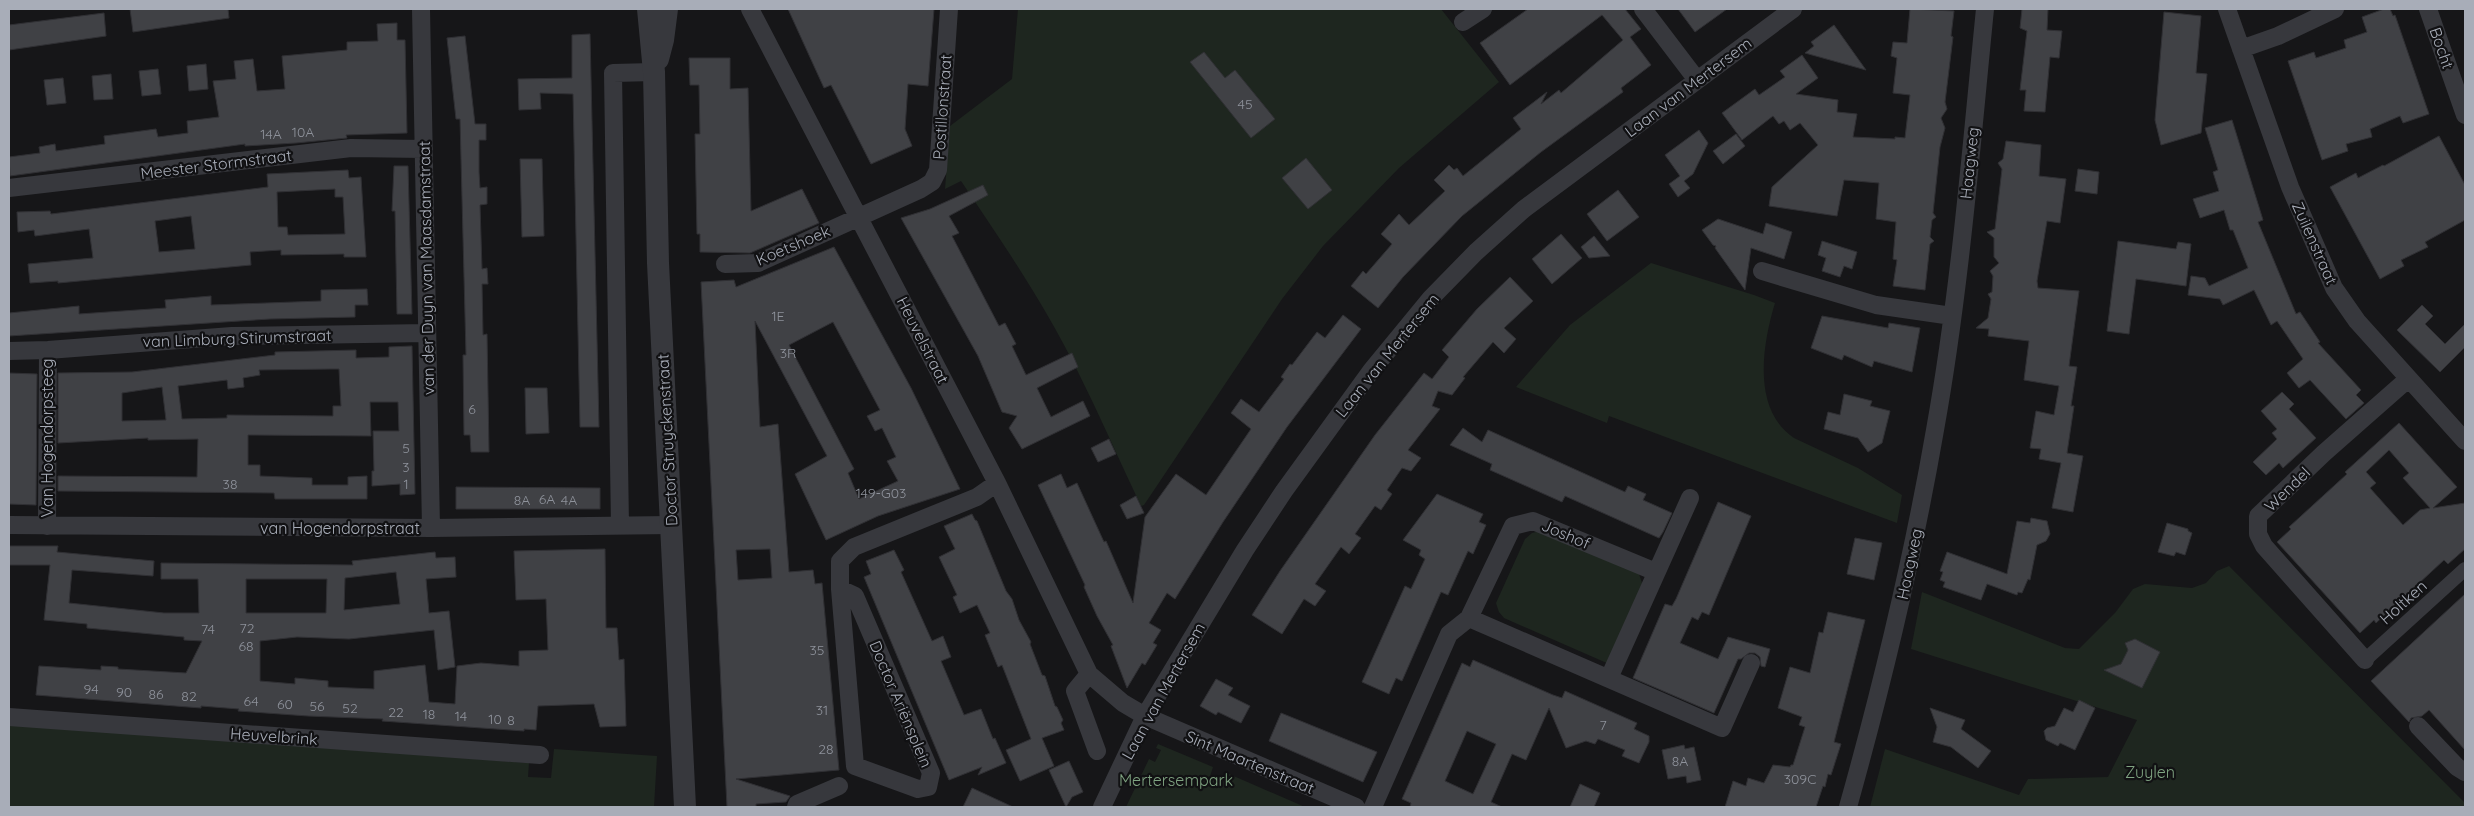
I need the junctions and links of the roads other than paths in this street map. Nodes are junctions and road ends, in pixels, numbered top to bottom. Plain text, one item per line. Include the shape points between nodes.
1 (421, 9) edge
2 (648, 9) edge
3 (666, 9) edge
4 (750, 9) edge
5 (949, 9) edge
6 (1483, 9) edge
7 (1643, 9) edge
8 (1793, 9) edge
9 (1985, 9) edge
10 (2227, 9) edge
11 (2334, 9) edge
12 (2428, 9) edge
13 (1463, 22) dead end
14 (2241, 49) junction
15 (654, 72) junction
16 (1697, 80) junction
17 (2465, 115) edge
18 (424, 149) junction
19 (9, 188) edge
20 (859, 217) junction
21 (725, 264) dead end
22 (1762, 271) dead end
23 (1952, 316) junction
24 (427, 333) junction
25 (48, 350) junction
26 (9, 351) edge
27 (2408, 379) junction
28 (2465, 441) edge
29 (997, 483) junction
30 (1690, 498) dead end
31 (9, 525) edge
32 (671, 525) junction
33 (47, 526) junction
34 (620, 526) junction
35 (431, 528) junction
36 (2465, 569) edge
37 (1656, 572) junction
38 (840, 589) junction
39 (1469, 618) junction
40 (2365, 660) joint
41 (1751, 663) dead end
42 (1088, 674) junction
43 (1609, 678) junction
44 (1145, 716) junction
45 (9, 717) edge
46 (2418, 726) dead end
47 (1097, 752) dead end
48 (540, 756) dead end
49 (2465, 772) edge
50 (839, 786) dead end
51 (685, 807) edge
52 (796, 807) edge
53 (1102, 807) edge
54 (1356, 807) edge
55 (1373, 807) edge
56 (1848, 807) edge

1 - 18 street, van der Duyn van Maasdamstraat
2 - 15 street, Doctor Struyckenstraat
3 - 15 street, Doctor Struyckenstraat via 663,40
4 - 20 street, Heuvelstraat
5 - 20 street, Postillonstraat via 938,170 932,182 921,189
6 - 13 street
7 - 16 street
8 - 16 street, Laan van Mertersem
9 - 23 street, Haagweg
10 - 14 street, Zuilenstraat
11 - 14 street via 2278,36
12 - 17 street, Bocht
14 - 27 street, Zuilenstraat via 2290,187 2334,288 2357,321
15 - 32 street, Doctor Struyckenstraat via 658,263
15 - 34 street via 614,72
16 - 44 street, Laan van Mertersem via 1524,209 1431,298 1371,371 1284,491 1210,605
18 - 19 street, Meester Stormstraat via 341,149
18 - 24 street, van der Duyn van Maasdamstraat
20 - 21 street, Koetshoek via 758,263
20 - 29 street, Heuvelstraat
22 - 23 street via 1876,305
23 - 56 street, Haagweg via 1936,429 1915,538 1881,686
24 - 25 street, van Limburg Stirumstraat via 232,336
24 - 35 street, van der Duyn van Maasdamstraat
25 - 26 street, van Limburg Stirumstraat
25 - 33 street, Van Hogendorpsteeg
27 - 28 street, Zuilenstraat
27 - 40 street, Wendel via 2258,516 2258,534 2264,546
29 - 38 street, Doctor Ariënsplein via 977,496 854,546 840,560
29 - 42 street, Heuvelstraat
30 - 37 street
31 - 33 street, van Hogendorpstraat
32 - 34 street, van Hogendorpstraat
32 - 51 street, Doctor Struyckenstraat
33 - 35 street, van Hogendorpstraat
34 - 35 street, van Hogendorpstraat
36 - 40 street, Holtken
37 - 39 street, Joshof via 1533,520 1513,526
37 - 43 street
38 - 38 street, Doctor Ariënsplein via 855,596 931,773 928,787 918,789 855,766
39 - 43 street
39 - 55 street, Joshof via 1449,634
41 - 43 street via 1722,728
42 - 44 street, Heuvelstraat via 1123,703
42 - 47 street via 1075,691
44 - 53 street, Laan van Mertersem
44 - 54 street, Sint Maartenstraat
45 - 48 street, Heuvelbrink
46 - 49 street
50 - 52 street

